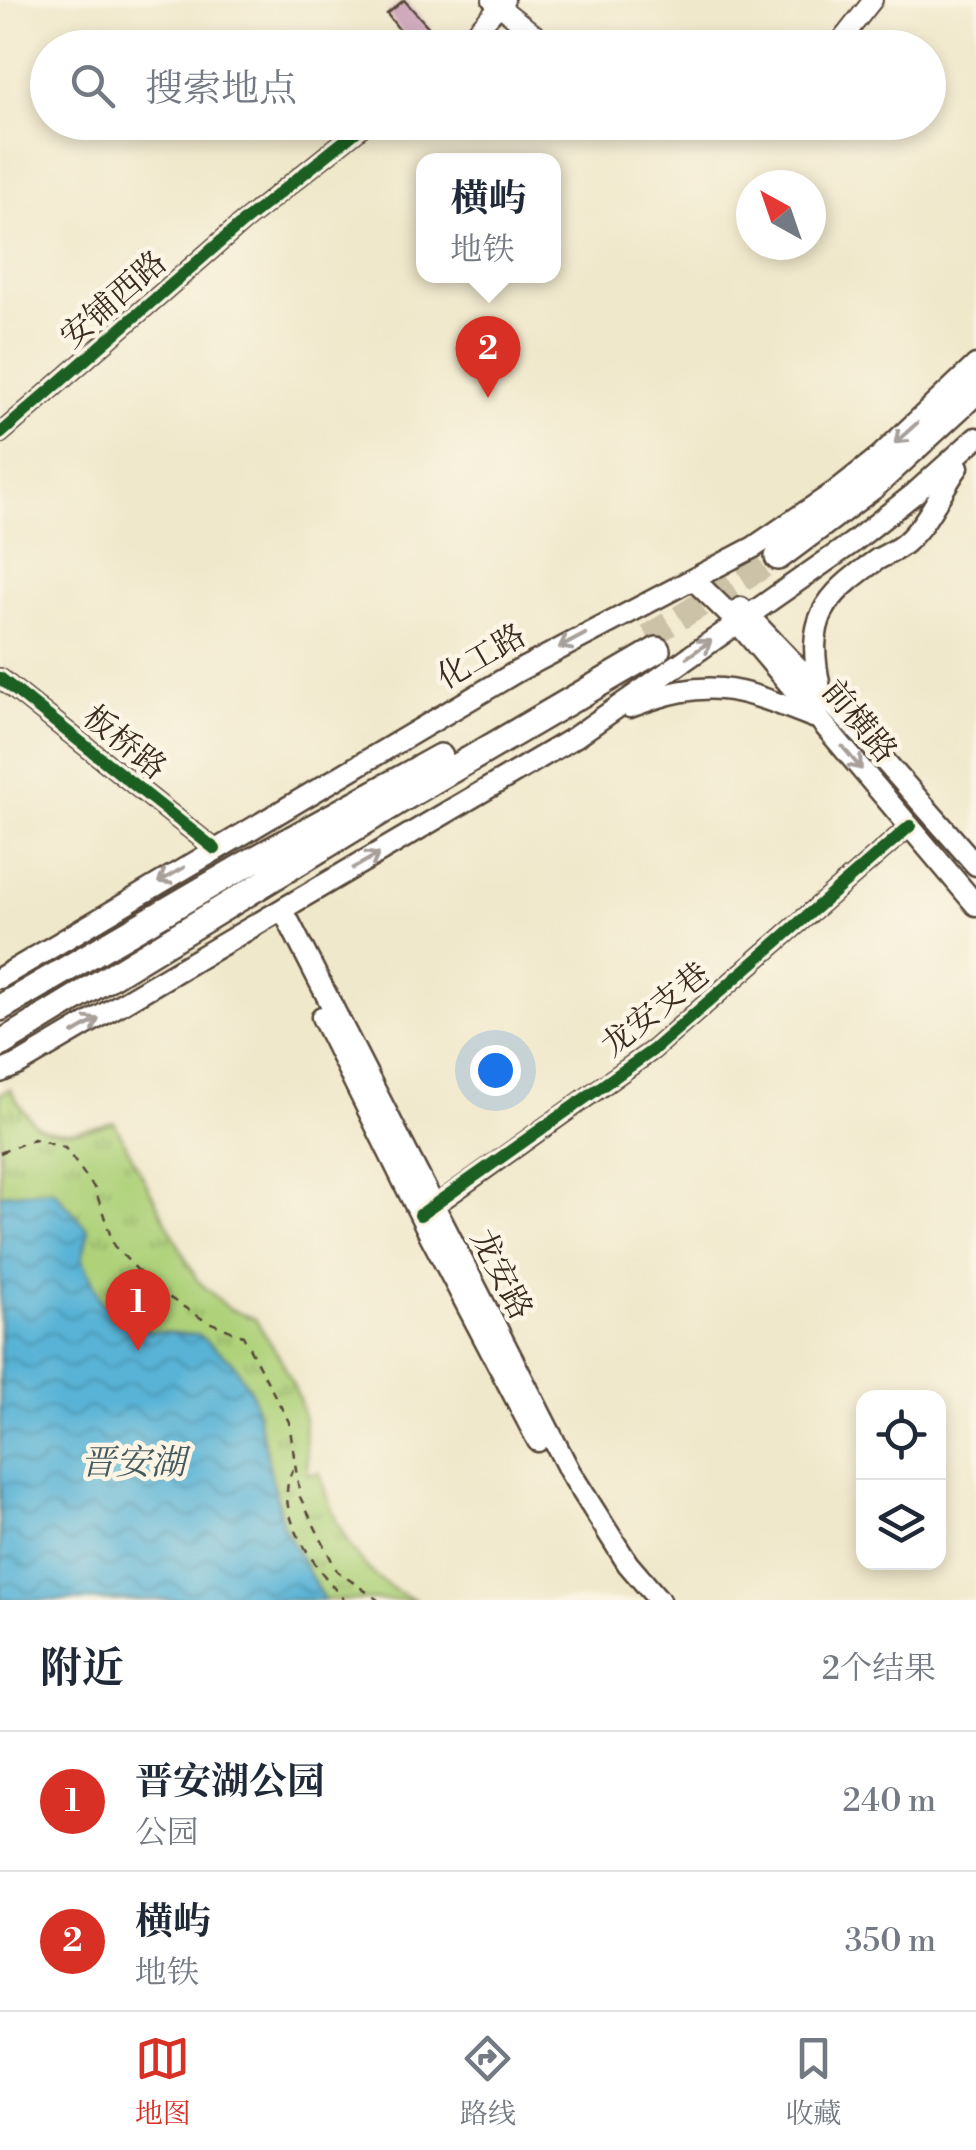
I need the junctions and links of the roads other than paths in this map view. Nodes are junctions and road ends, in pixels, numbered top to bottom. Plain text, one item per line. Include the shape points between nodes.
1 (873, 0) edge
2 (499, 2) edge
3 (475, 30) edge
4 (531, 30) edge
5 (849, 30) edge
6 (346, 140) edge
7 (976, 365) edge
8 (976, 391) edge
9 (976, 414) edge
10 (0, 434) edge
11 (976, 440) edge
12 (878, 560) junction
13 (784, 572) junction
14 (700, 577) junction
15 (743, 619) junction
16 (0, 678) edge
17 (821, 690) junction
18 (605, 716) junction
19 (819, 719) junction
20 (910, 826) junction
21 (215, 849) junction
22 (976, 864) edge
23 (976, 905) edge
24 (278, 913) junction
25 (0, 978) edge
26 (0, 1008) edge
27 (0, 1044) edge
28 (0, 1072) edge
29 (427, 1211) junction
30 (643, 1600) edge
31 (659, 1600) edge

1 - 5 street
2 - 3 street
2 - 4 street
6 - 10 street, 安铺西路
7 -> 14 main road, 化工路 via 836,491
8 - 13 highway
9 - 13 highway via 883,499
11 - 12 main road via 924,522
11 - 13 main road via 884,519
12 - 13 main road
12 - 17 main road via 820,612 814,658
13 - 15 main road
14 - 15 main road, 前横路
14 -> 21 main road, 化工路 via 516,672
15 - 17 main road, 前横路
18 -> 15 main road
15 - 19 main road, 前横路
16 - 21 street, 板桥路
17 - 22 main road, 前横路
18 - 19 main road via 663,694 711,686
24 -> 18 main road
19 -> 20 main road, 前横路
20 - 23 main road, 前横路
20 - 29 street, 龙安支巷 via 654,1050
21 -> 25 main road, 化工路
28 -> 24 main road
24 - 29 main road, 龙安路
26 - 27 highway, 化工路 via 242,866 652,643
29 - 30 main road, 龙安路 via 558,1479
29 - 31 main road, 龙安路 via 570,1472

